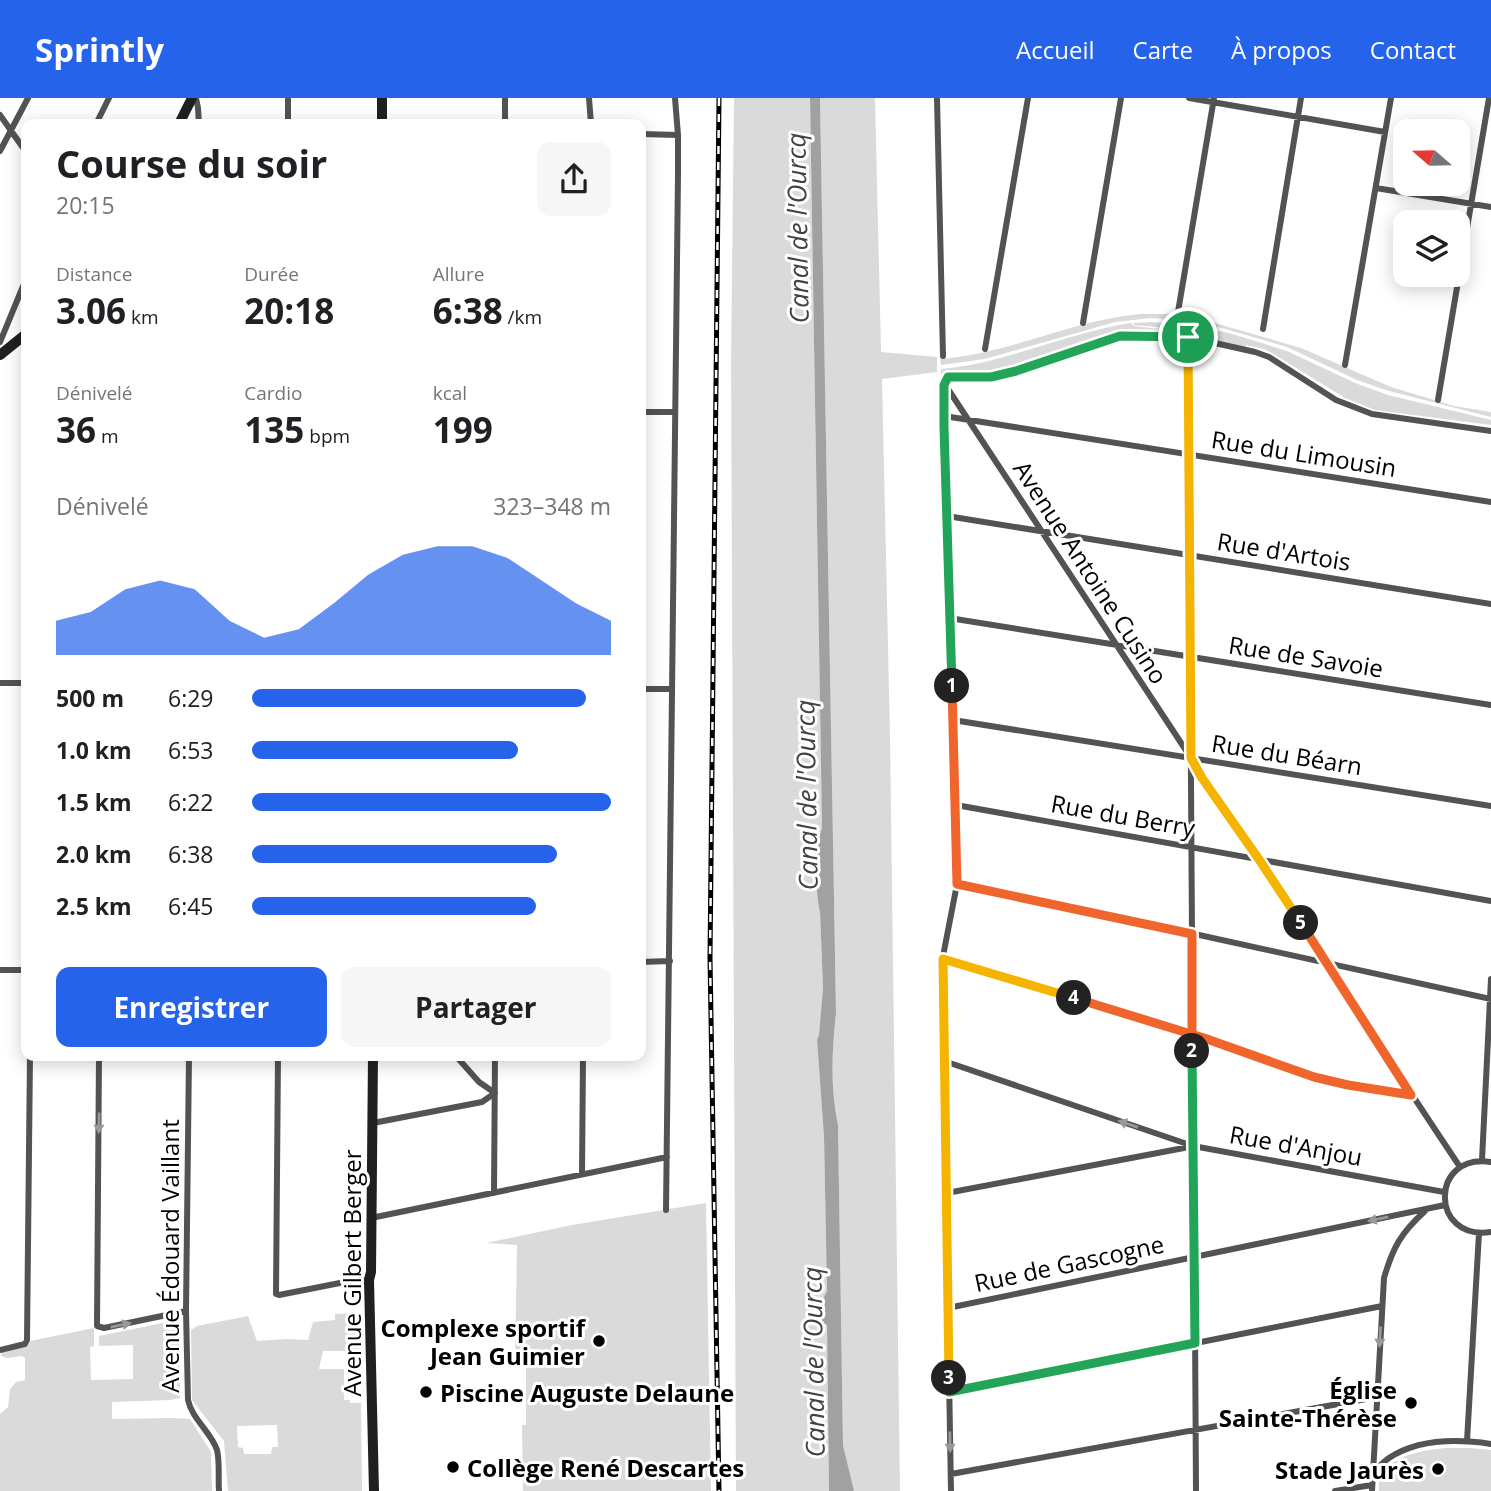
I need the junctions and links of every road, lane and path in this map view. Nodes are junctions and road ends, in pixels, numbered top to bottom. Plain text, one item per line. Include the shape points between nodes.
1 (28, 98) edge
2 (109, 98) edge
3 (194, 98) edge
4 (288, 98) edge
5 (383, 98) edge
6 (505, 98) edge
7 (589, 98) edge
8 (675, 98) edge
9 (937, 98) edge
10 (1028, 98) edge
11 (1121, 98) edge
12 (1189, 98) edge
13 (1301, 98) edge
14 (1391, 98) edge
15 (1489, 98) edge
16 (1214, 100) edge
17 (0, 115) edge
18 (1298, 117) junction
19 (98, 119) edge
20 (182, 119) edge
21 (199, 119) edge
22 (288, 119) edge
23 (382, 119) edge
24 (505, 119) edge
25 (591, 119) edge
26 (12, 131) junction
27 (1385, 132) junction
28 (646, 134) edge
29 (678, 135) junction
30 (21, 144) edge
31 (0, 151) edge
32 (1376, 188) junction
33 (1471, 204) junction
34 (1491, 207) edge
35 (21, 291) edge
36 (1178, 312) dead end
37 (1083, 323) dead end
38 (1263, 329) dead end
39 (1188, 337) junction
40 (21, 338) edge
41 (0, 342) edge
42 (985, 349) dead end
43 (0, 355) edge
44 (943, 356) dead end
45 (1345, 365) dead end
46 (944, 385) junction
47 (1438, 400) dead end
48 (646, 412) edge
49 (675, 412) junction
50 (944, 416) junction
51 (968, 418) junction
52 (1491, 431) edge
53 (1188, 453) junction
54 (1491, 502) edge
55 (947, 516) junction
56 (1041, 532) junction
57 (1189, 555) junction
58 (1491, 604) edge
59 (949, 618) junction
60 (1115, 644) junction
61 (1189, 656) junction
62 (0, 683) edge
63 (21, 683) edge
64 (646, 689) edge
65 (672, 689) junction
66 (1491, 705) edge
67 (953, 720) junction
68 (1191, 758) junction
69 (956, 805) junction
70 (1491, 806) edge
71 (1192, 846) junction
72 (1258, 858) junction
73 (957, 884) junction
74 (1491, 901) edge
75 (1192, 934) junction
76 (943, 959) junction
77 (670, 961) junction
78 (646, 962) edge
79 (1326, 963) junction
80 (0, 970) edge
81 (21, 970) edge
82 (1491, 979) edge
83 (1490, 999) edge
84 (1192, 1034) junction
85 (30, 1061) edge
86 (100, 1061) edge
87 (189, 1061) edge
88 (278, 1061) edge
89 (373, 1061) edge
90 (460, 1061) edge
91 (495, 1061) edge
92 (583, 1061) edge
93 (944, 1061) junction
94 (495, 1093) junction
95 (1411, 1095) junction
96 (1488, 1095) edge
97 (373, 1123) junction
98 (1193, 1146) junction
99 (667, 1157) junction
100 (1482, 1160) junction
101 (1491, 1162) edge
102 (1460, 1167) junction
103 (582, 1174) junction
104 (1444, 1192) junction
105 (494, 1193) junction
106 (947, 1193) junction
107 (1445, 1205) junction
108 (1426, 1209) junction
109 (666, 1210) dead end
110 (371, 1218) junction
111 (1491, 1232) edge
112 (1479, 1233) junction
113 (1194, 1257) junction
114 (369, 1280) junction
115 (1382, 1306) junction
116 (948, 1308) junction
117 (186, 1311) junction
118 (1195, 1343) junction
119 (0, 1350) edge
120 (949, 1392) junction
121 (1377, 1398) junction
122 (1196, 1429) junction
123 (1467, 1441) junction
124 (1491, 1444) edge
125 (1373, 1473) junction
126 (951, 1475) junction
127 (1372, 1488) edge
128 (219, 1491) edge
129 (374, 1491) edge
130 (951, 1491) edge
131 (1196, 1491) edge
132 (1335, 1491) edge

1 - 26 street
2 - 19 street
3 - 20 street
3 - 21 street
4 - 22 street
5 - 23 street
6 - 24 street
7 - 25 street
8 - 29 street
9 - 44 street
10 - 42 street
11 - 37 street
12 - 16 street
13 - 18 street
14 - 27 street
15 - 33 street
16 - 18 street
16 - 36 street
17 - 26 street
18 - 27 street
18 - 38 street
26 - 30 street
26 - 31 street
27 - 32 street
28 - 29 street
29 - 49 street
32 - 33 street
32 - 45 street
33 - 34 street
33 - 47 street
35 - 41 street
39 - 46 street via 1120,336 991,377 948,377
39 - 52 street via 1269,357 1336,400 1372,414
39 - 53 street
40 - 43 street
46 - 50 street
46 - 51 street, Avenue Antoine Cusino
48 - 49 street
49 - 65 street
50 - 51 street, Rue du Limousin
50 - 55 street
51 - 53 street, Rue du Limousin
51 - 56 street, Avenue Antoine Cusino
53 - 54 street, Rue du Limousin
53 - 57 street
55 - 56 street, Rue d'Artois
55 - 59 street
56 - 57 street, Rue d'Artois
56 - 60 street, Avenue Antoine Cusino
57 - 58 street, Rue d'Artois
57 - 61 street
59 - 60 street, Rue de Savoie
59 - 67 street
60 - 61 street, Rue de Savoie
60 - 68 street, Avenue Antoine Cusino
61 - 66 street, Rue de Savoie
61 - 68 street
62 - 63 street
64 - 65 street
65 - 77 street
67 - 68 street, Rue du Béarn
67 - 69 street
68 - 70 street, Rue du Béarn
68 - 71 street
68 - 72 street, Avenue Antoine Cusino
69 - 71 street, Rue du Berry
69 - 73 street
71 - 72 street, Rue du Berry
71 - 75 street
72 - 74 street, Rue du Berry
72 - 79 street, Avenue Antoine Cusino
73 - 75 street
73 - 76 street
75 - 79 street
75 - 84 street
76 - 84 street
76 - 93 street
77 - 78 street
77 - 99 street
79 - 83 street
79 - 95 street, Avenue Antoine Cusino
80 - 81 street
82 - 83 street
83 - 96 street
84 - 95 street via 1314,1077
84 - 98 street
85 - 119 street via 26,1344
86 -> 117 street via 97,1326
87 - 117 street, Avenue Édouard Vaillant
88 - 114 street via 275,1294
89 - 97 street, Avenue Gilbert Berger
90 - 94 street
91 - 94 street
92 - 103 street
98 -> 93 street, Rue d'Anjou
93 - 106 street
94 - 97 street via 482,1102
94 - 105 street
95 - 102 street, Avenue Antoine Cusino
96 - 100 street
97 - 110 street, Avenue Gilbert Berger
98 - 104 street, Rue d'Anjou
98 - 106 street
98 - 113 street
99 - 103 street
99 - 109 street
100 - 101 street
100 - 102 street
102 - 104 street
103 - 105 street
104 - 107 street
105 - 110 street
106 - 116 street
107 - 108 street, Rue de Gascogne
107 - 112 street via 1457,1225
108 -> 113 street, Rue de Gascogne
108 - 115 street via 1392,1252
110 - 114 street, Avenue Gilbert Berger
111 - 112 street
112 - 123 street
113 - 116 street, Rue de Gascogne
113 - 118 street
114 - 129 street, Avenue Gilbert Berger
115 - 118 street
115 -> 121 street
116 - 120 street
117 - 128 street, Avenue Édouard Vaillant via 189,1407 217,1452
118 - 120 street
118 - 122 street
120 -> 126 street
121 - 122 street
121 - 125 street
122 - 126 street
122 - 131 street
123 - 124 street
123 - 125 street via 1441,1441 1405,1450
125 - 127 street
126 - 130 street
127 - 132 street

